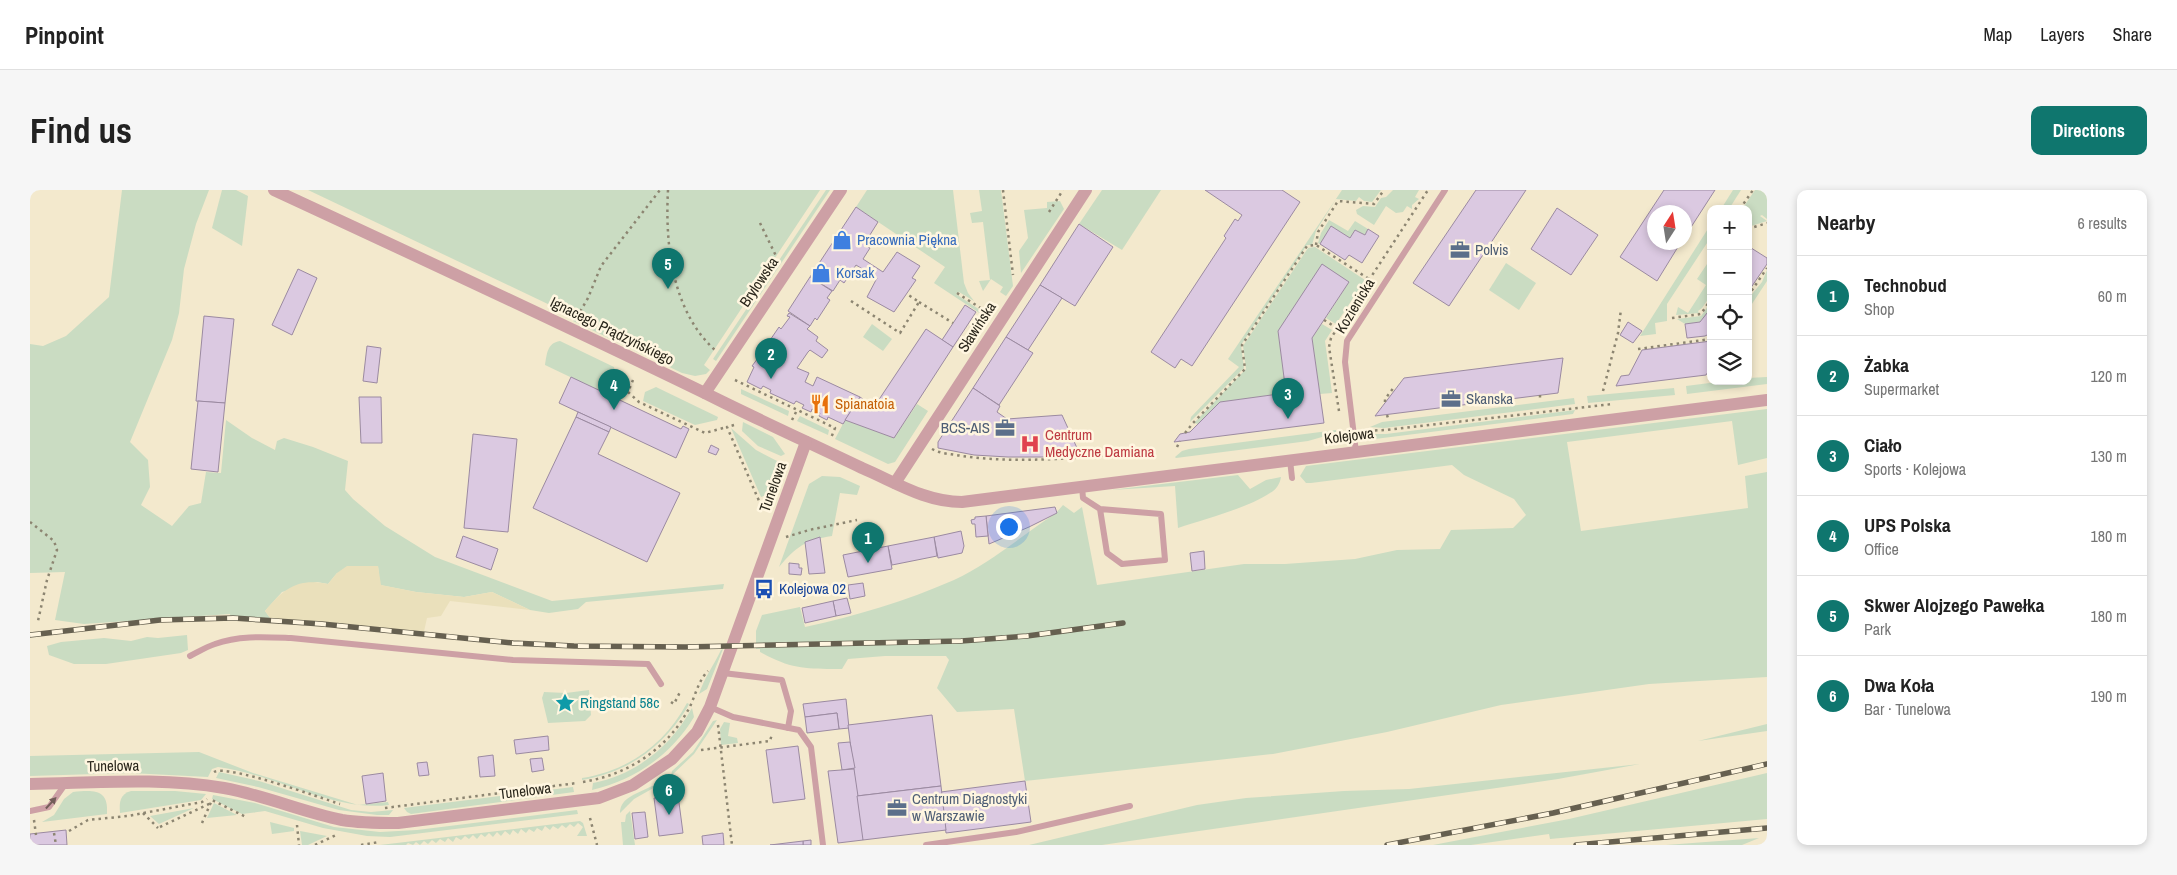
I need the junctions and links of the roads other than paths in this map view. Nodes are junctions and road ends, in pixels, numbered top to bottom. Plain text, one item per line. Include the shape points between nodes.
1 (274, 190) edge
2 (841, 190) edge
3 (1086, 190) edge
4 (1444, 190) edge
5 (705, 393) junction
6 (1767, 400) edge
7 (806, 442) junction
8 (1356, 452) junction
9 (1290, 460) junction
10 (1292, 478) dead end
11 (895, 483) junction
12 (1082, 486) junction
13 (935, 500) joint
14 (1100, 509) junction
15 (190, 656) dead end
16 (723, 673) junction
17 (661, 684) dead end
18 (710, 707) junction
19 (788, 728) junction
20 (66, 783) junction
21 (30, 784) edge
22 (1130, 806) dead end
23 (30, 811) edge
24 (823, 845) edge
25 (926, 845) edge

1 - 5 street, Ignacego Prądzyńskiego
2 - 5 street, Brylowska
3 - 11 street, Sławińska
4 - 8 lane, Kozienicka via 1347,341 1345,362
5 - 7 street, Ignacego Prądzyńskiego
6 - 8 street, Kolejowa
7 - 11 street, Ignacego Prądzyńskiego
7 - 16 street, Tunelowa
8 - 9 street, Kolejowa
9 - 10 lane
9 - 12 street, Kolejowa
11 - 13 street, Ignacego Prądzyńskiego
12 - 13 street, Kolejowa via 962,502
12 - 14 lane via 1083,498
14 - 14 lane via 1161,514 1165,560 1122,564 1107,553
15 - 17 lane via 236,638 291,638 513,660 648,664
16 - 18 street, Tunelowa
16 - 19 lane via 782,680 791,711
18 - 19 lane via 733,717
18 - 20 street, Tunelowa via 697,732 672,759 643,780 612,794 589,800 408,822 343,820 256,794 200,784
19 - 24 lane via 799,730 811,747
20 - 21 street, Tunelowa
23 -> 20 lane via 49,807
22 - 25 lane via 1016,832

